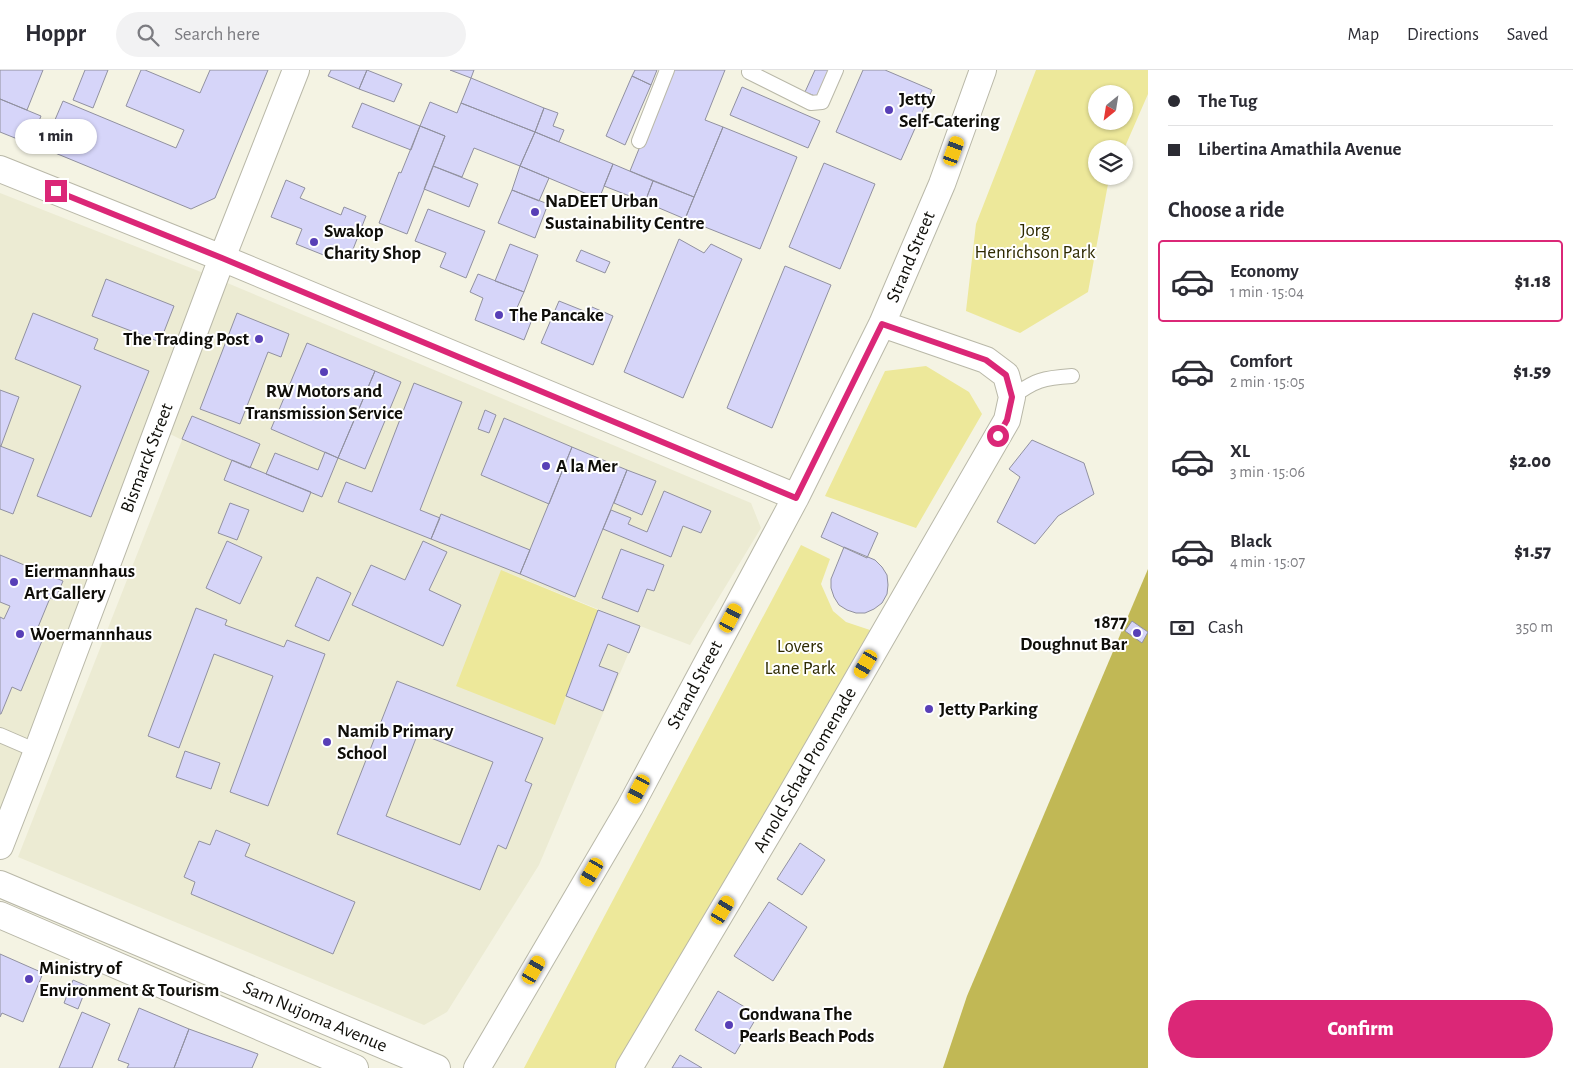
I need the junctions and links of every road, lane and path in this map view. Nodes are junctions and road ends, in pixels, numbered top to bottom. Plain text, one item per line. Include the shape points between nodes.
1 (296, 70) edge
2 (667, 70) edge
3 (836, 70) edge
4 (983, 70) edge
5 (749, 72) dead end
6 (640, 142) dead end
7 (0, 169) edge
8 (222, 258) junction
9 (882, 324) junction
10 (1072, 376) dead end
11 (1012, 397) junction
12 (796, 498) junction
13 (0, 735) edge
14 (37, 751) junction
15 (0, 846) edge
16 (0, 884) edge
17 (0, 915) edge
18 (90, 922) junction
19 (78, 948) junction
20 (206, 971) junction
21 (194, 998) junction
22 (352, 1032) junction
23 (347, 1065) edge
24 (437, 1068) edge
25 (477, 1068) edge
26 (629, 1068) edge

1 - 8 street, Bismarck Street
2 - 6 lane
3 - 5 lane via 822,102 811,103
4 - 9 street, Strand Street via 942,184
7 - 8 street
8 - 12 street
8 - 14 street, Bismarck Street
9 - 11 street via 986,360 1006,375
9 - 12 street, Strand Street
10 - 11 lane via 1048,377 1028,385
11 - 26 street, Arnold Schad Promenade via 1007,420
12 - 25 street, Strand Street via 630,806
13 - 14 lane
14 - 15 street, Bismarck Street
16 - 18 street, Sam Nujoma Avenue
17 - 19 street, Sam Nujoma Avenue
18 - 19 street
18 - 20 street, Sam Nujoma Avenue
19 - 21 street, Sam Nujoma Avenue
20 - 21 street
20 - 22 street, Sam Nujoma Avenue
21 - 23 street, Sam Nujoma Avenue
22 - 23 street
22 - 24 street, Sam Nujoma Avenue

